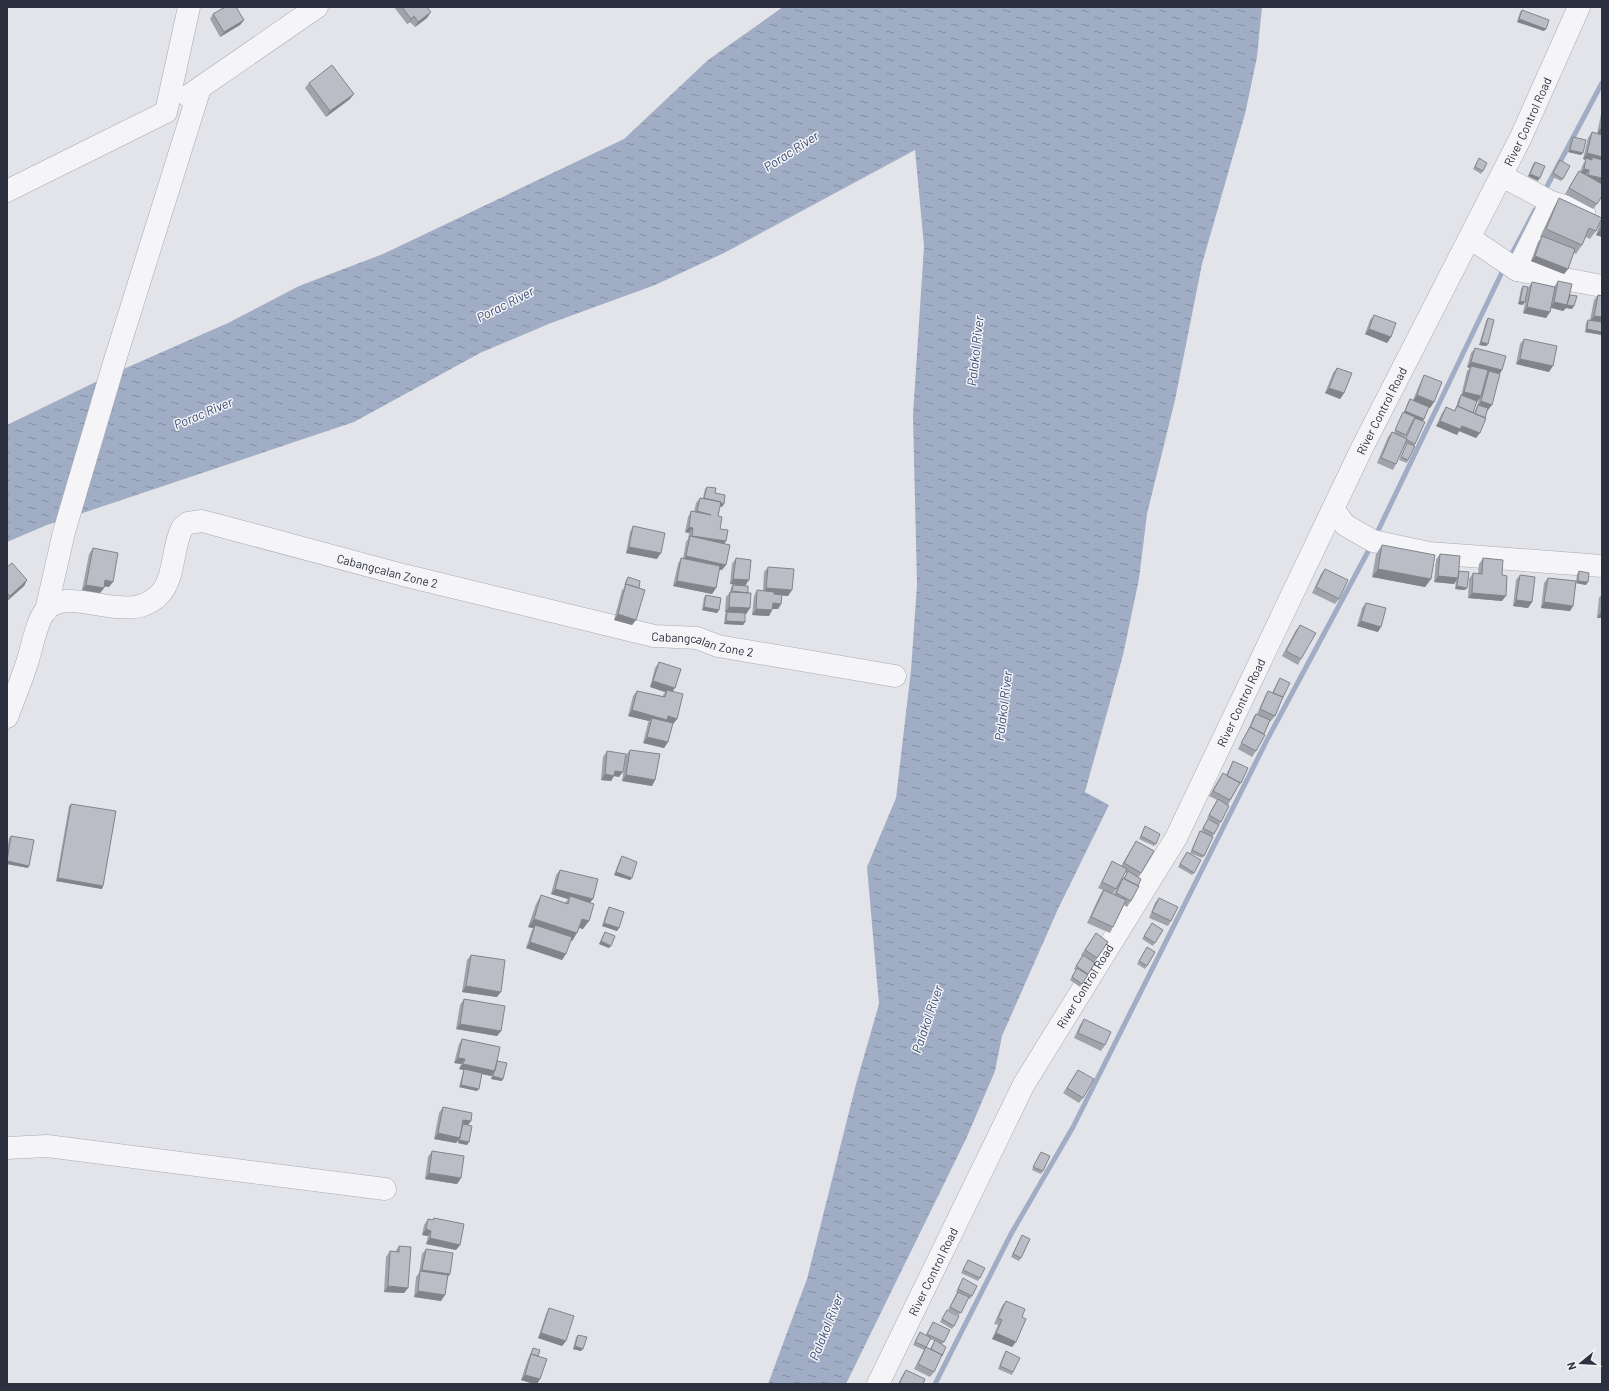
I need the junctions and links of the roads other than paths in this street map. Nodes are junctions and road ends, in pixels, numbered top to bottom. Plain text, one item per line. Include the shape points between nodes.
1 (189, 7) edge
2 (317, 7) edge
3 (1579, 7) edge
4 (200, 88) junction
5 (166, 112) junction
6 (1502, 176) junction
7 (7, 191) edge
8 (1551, 202) junction
9 (1590, 214) edge
10 (1470, 238) junction
11 (1517, 270) junction
12 (1602, 286) edge
13 (1333, 509) junction
14 (1602, 566) edge
15 (46, 611) junction
16 (895, 676) dead end
17 (7, 717) edge
18 (7, 1148) edge
19 (385, 1189) dead end
20 (878, 1384) edge

1 - 5 street
2 - 4 street
3 - 6 street, River Control Road
4 - 5 street
4 - 15 street via 64,532
5 - 7 street
6 - 8 street
6 - 10 street, River Control Road
8 - 9 street
8 - 11 street
10 - 11 street
10 - 13 street, River Control Road
11 - 12 street
13 - 14 street via 1345,525 1373,541 1429,553
13 - 20 street, River Control Road via 1176,838 1024,1084
15 - 16 street, Cabangcalan Zone 2 via 57,603 70,600 103,607 126,608 152,601 165,587 182,528 188,523 202,521 403,575 654,636 697,638 718,646
15 - 17 street
18 - 19 street via 47,1146

